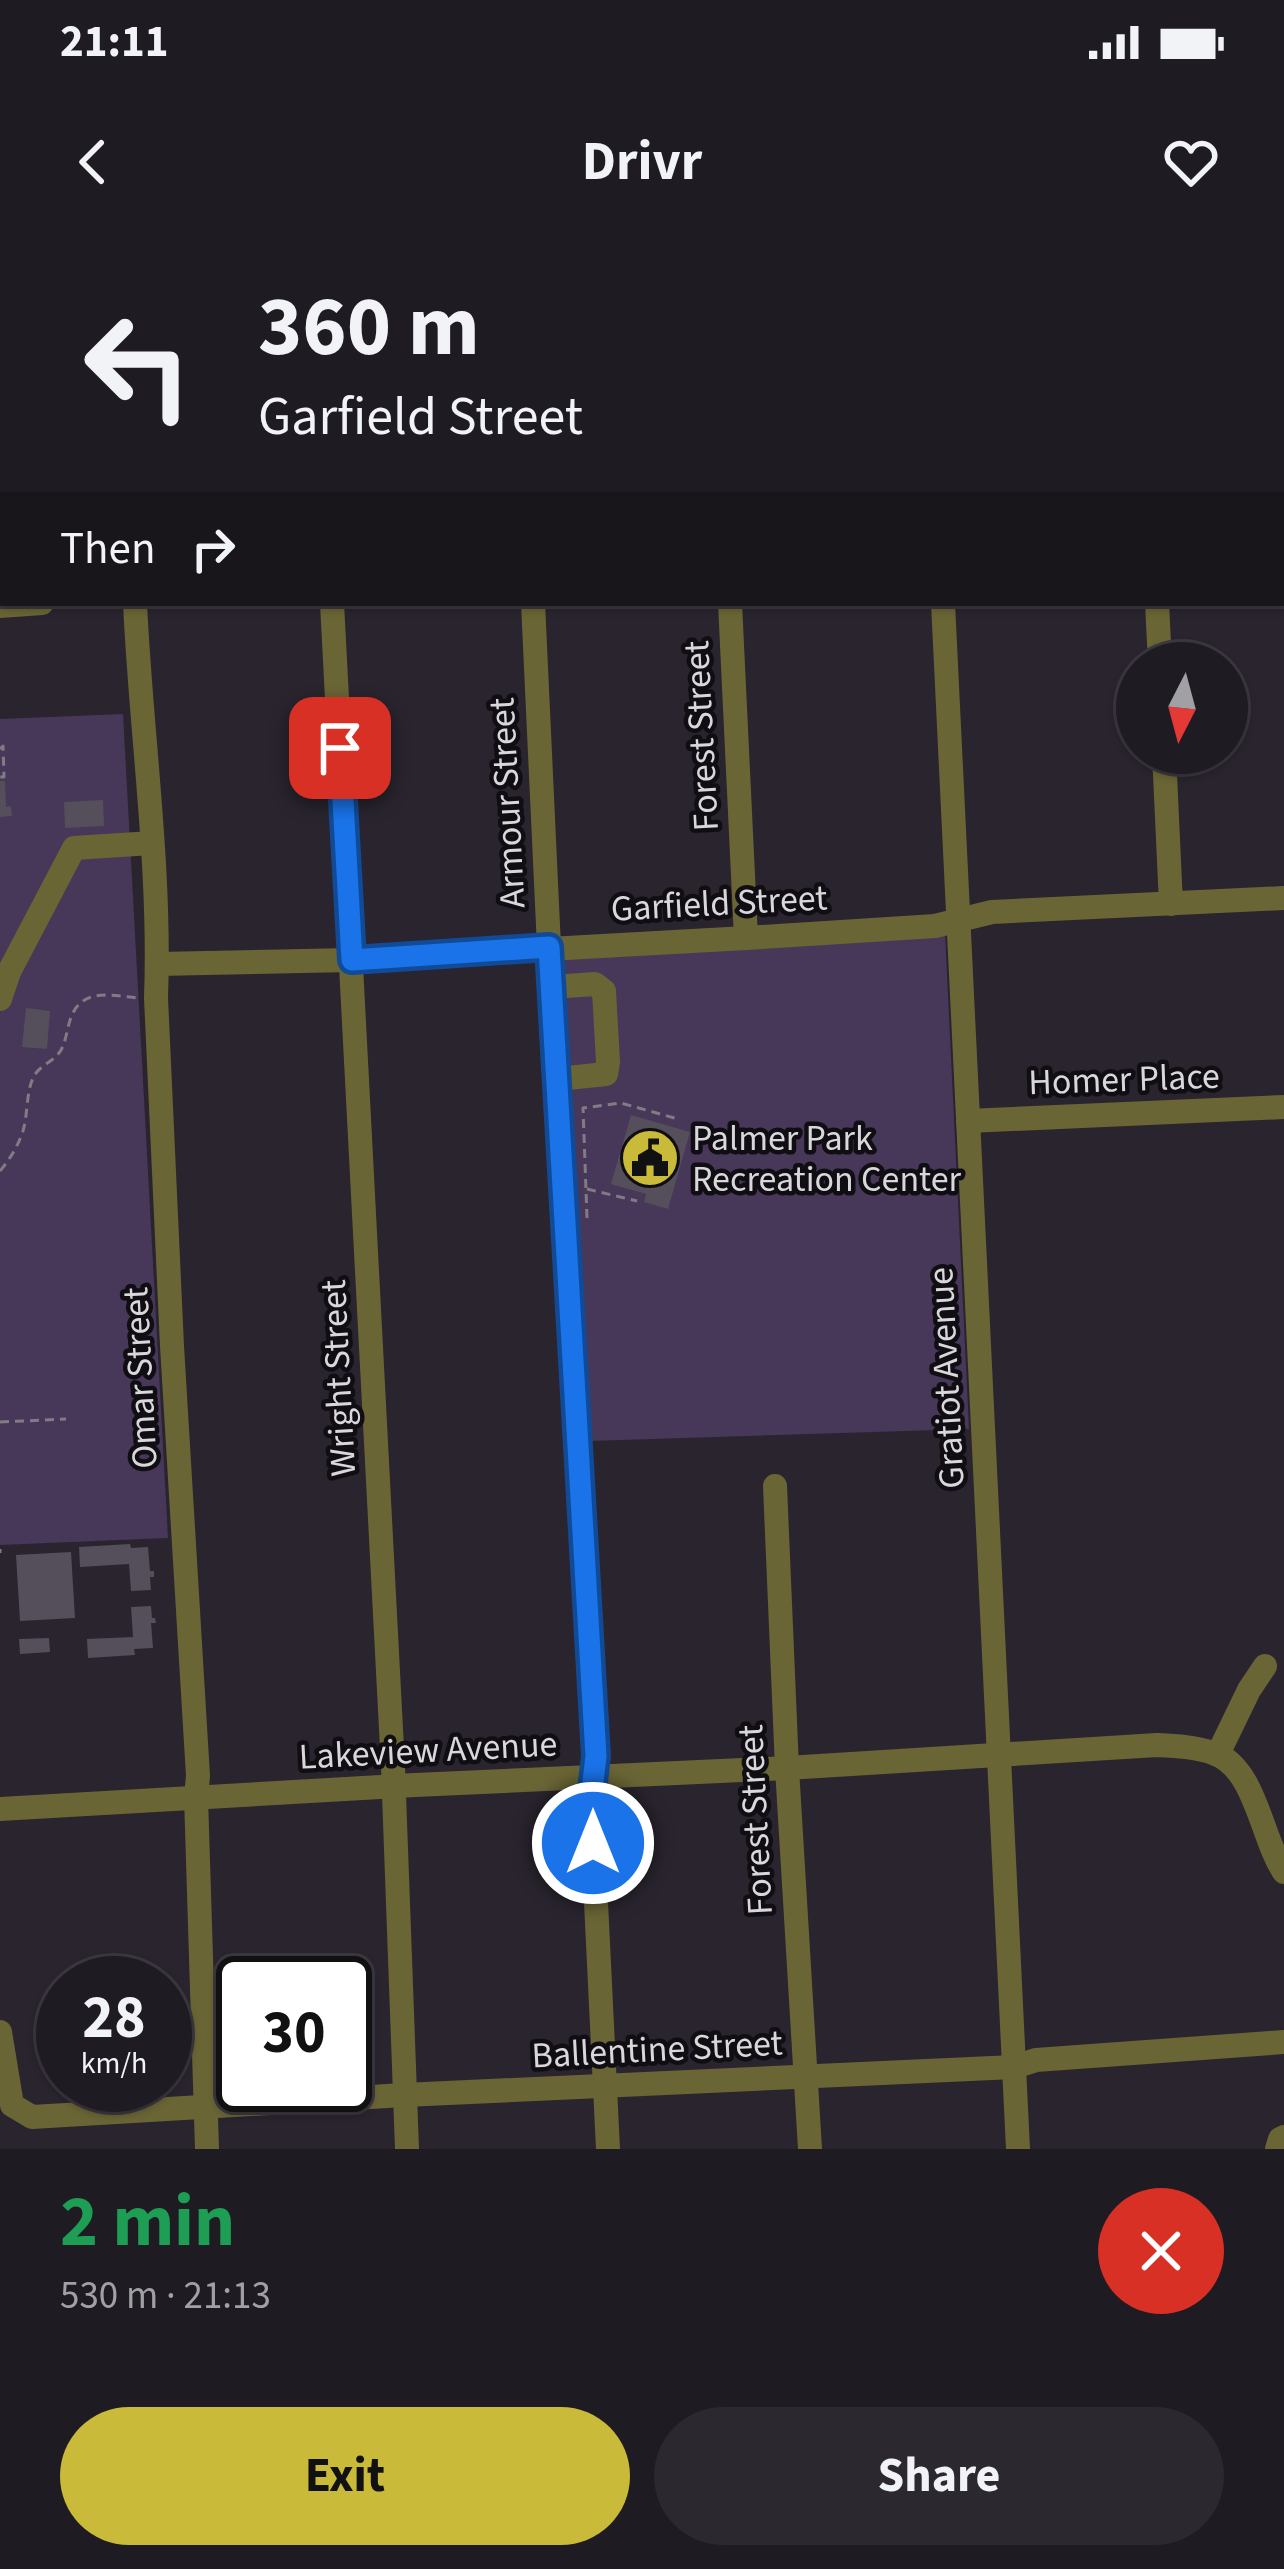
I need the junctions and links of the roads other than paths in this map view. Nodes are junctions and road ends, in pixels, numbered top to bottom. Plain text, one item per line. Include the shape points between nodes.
1 (135, 606) edge
2 (332, 606) edge
3 (533, 606) edge
4 (730, 606) edge
5 (944, 606) edge
6 (1157, 606) edge
7 (1159, 642) edge
8 (1165, 774) edge
9 (152, 843) junction
10 (1284, 898) edge
11 (1172, 904) junction
12 (958, 918) junction
13 (746, 938) junction
14 (549, 947) junction
15 (352, 960) junction
16 (157, 964) junction
17 (552, 987) junction
18 (0, 999) edge
19 (558, 1079) junction
20 (1284, 1107) edge
21 (968, 1120) junction
22 (776, 1486) dead end
23 (1265, 1666) dead end
24 (1218, 1754) junction
25 (1000, 1755) junction
26 (787, 1768) junction
27 (594, 1776) junction
28 (393, 1787) junction
29 (196, 1797) junction
30 (0, 1809) edge
31 (1284, 1872) edge
32 (0, 2032) edge
33 (1284, 2042) edge
34 (1014, 2067) junction
35 (806, 2077) junction
36 (605, 2086) junction
37 (404, 2096) junction
38 (205, 2108) junction
39 (1284, 2137) edge
40 (207, 2149) edge
41 (407, 2149) edge
42 (608, 2149) edge
43 (810, 2149) edge
44 (1018, 2149) edge
45 (1277, 2149) edge

1 - 9 street, Omar Street
2 - 15 street, Wright Street
3 - 14 street, Armour Street
4 - 13 street, Forest Street
5 - 12 street, Gratiot Avenue
6 - 7 street
8 - 11 street
9 - 16 street, Omar Street
9 - 18 street via 74,848
10 - 11 street, Garfield Street
11 - 12 street, Garfield Street
12 - 13 street, Garfield Street
12 - 21 street, Gratiot Avenue
13 - 14 street, Garfield Street
14 - 15 street, Garfield Street
14 - 17 street, Armour Street
15 - 16 street, Garfield Street
15 - 28 street, Wright Street
16 - 29 street, Omar Street
17 - 19 street, Armour Street
17 - 19 street via 596,984 604,991 606,1073
19 - 27 street, Armour Street
20 - 21 street, Homer Place
21 - 25 street, Gratiot Avenue
22 - 26 street, Forest Street
23 - 24 street
24 - 25 street, Lakeview Avenue via 1157,1744
24 - 31 street via 1242,1775
25 - 26 street, Lakeview Avenue
25 - 34 street, Gratiot Avenue
26 - 27 street, Lakeview Avenue
26 - 35 street, Forest Street
27 - 28 street, Lakeview Avenue
27 - 36 street, Armour Street
28 - 29 street, Lakeview Avenue
28 - 37 street, Wright Street
29 - 30 street, Lakeview Avenue
29 - 38 street, Omar Street
32 - 38 street, Ballentine Street via 12,2105 32,2117
33 - 34 street, Ballentine Street
34 - 35 street, Ballentine Street
34 - 44 street, Gratiot Avenue
35 - 36 street, Ballentine Street
35 - 43 street, Forest Street
36 - 37 street, Ballentine Street
36 - 42 street, Armour Street
37 - 38 street, Ballentine Street
37 - 41 street, Wright Street
38 - 40 street, Omar Street
39 - 45 street

